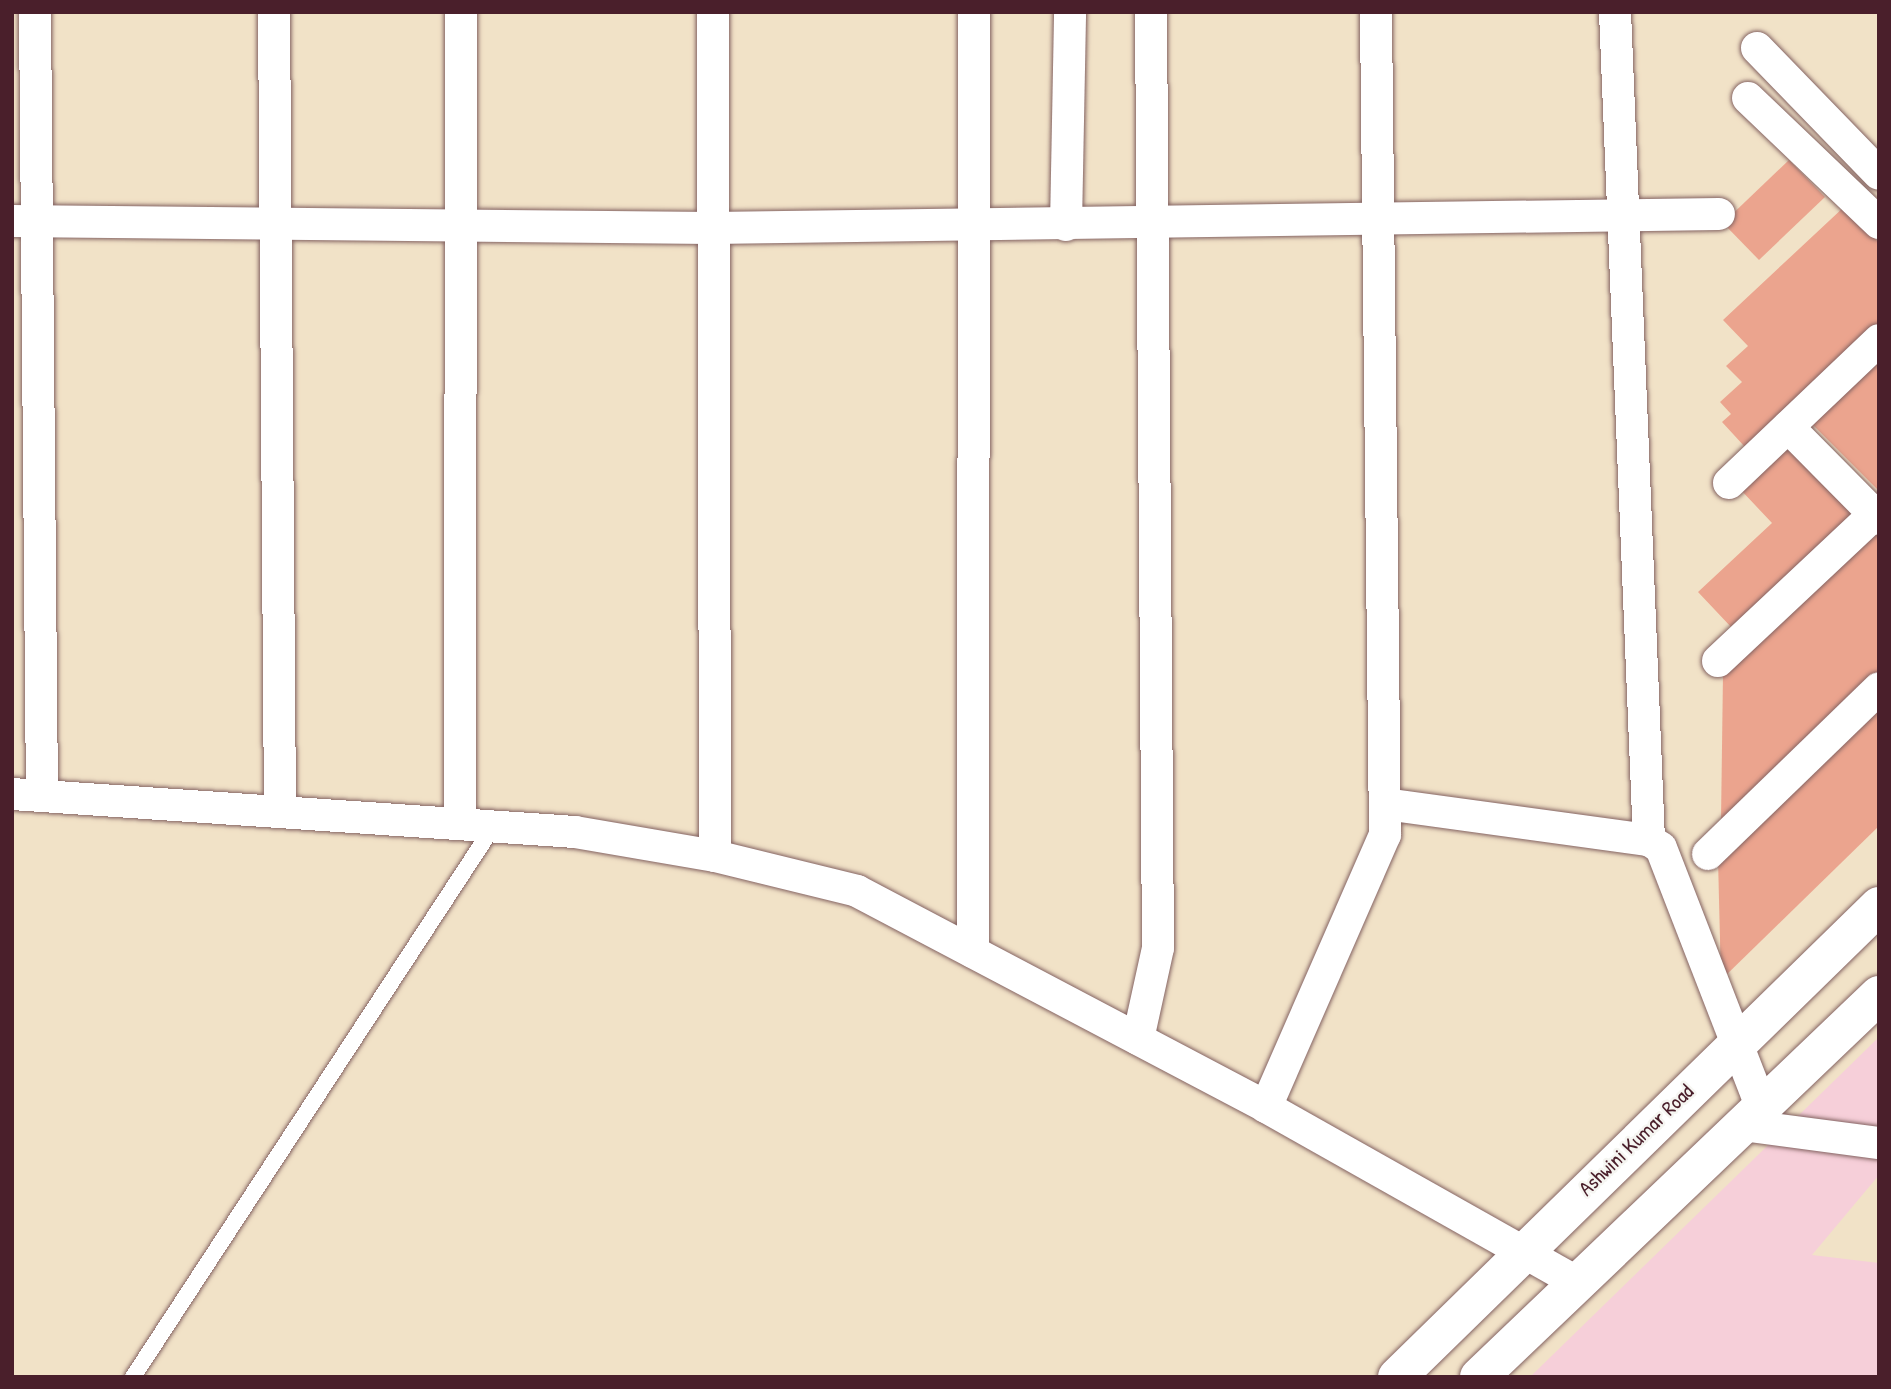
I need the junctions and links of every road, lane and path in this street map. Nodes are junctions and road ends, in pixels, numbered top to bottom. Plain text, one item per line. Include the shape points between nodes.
1 (35, 12) edge
2 (274, 12) edge
3 (461, 12) edge
4 (713, 12) edge
5 (974, 12) edge
6 (1070, 12) edge
7 (1151, 12) edge
8 (1377, 12) edge
9 (1615, 12) edge
10 (1756, 48) dead end
11 (1748, 98) dead end
12 (1879, 174) edge
13 (1719, 214) dead end
14 (1625, 217) junction
15 (1377, 219) junction
16 (25, 221) edge
17 (1151, 221) junction
18 (277, 223) junction
19 (972, 223) junction
20 (1879, 223) edge
21 (1066, 225) junction
22 (457, 226) junction
23 (712, 228) junction
24 (1879, 340) edge
25 (1788, 426) junction
26 (1729, 483) dead end
27 (1877, 515) edge
28 (1718, 661) dead end
29 (1879, 688) edge
30 (27, 794) edge
31 (1385, 804) junction
32 (280, 812) junction
33 (460, 824) junction
34 (493, 827) junction
35 (1649, 841) junction
36 (1708, 854) dead end
37 (715, 856) junction
38 (1879, 906) edge
39 (973, 952) junction
40 (1879, 995) edge
41 (1138, 1039) junction
42 (1737, 1041) junction
43 (1266, 1107) junction
44 (1752, 1116) junction
45 (1879, 1143) edge
46 (1522, 1252) junction
47 (1576, 1282) junction
48 (133, 1377) edge
49 (1397, 1377) edge
50 (1479, 1377) edge

1 - 16 street
2 - 18 street
3 - 22 street
4 - 23 street
5 - 19 street
6 - 21 street
7 - 17 street
8 - 15 street
9 - 14 street
10 - 12 street
11 - 20 street
13 - 14 street
14 - 15 street
14 - 35 street
15 - 17 street
15 - 31 street
16 - 18 street
16 - 30 street
17 - 21 street
17 - 41 street via 1158,948
18 - 22 street
18 - 32 street
19 - 21 street
19 - 23 street
19 - 39 street
22 - 23 street
22 - 33 street
23 - 37 street
24 - 25 street
25 - 26 street
25 - 27 street
27 - 28 street
29 - 36 street
30 - 32 street
31 - 35 street
31 - 43 street via 1381,848
32 - 33 street
33 - 34 street
34 - 37 street via 575,832
34 - 48 lane
35 - 42 street via 1670,861
37 - 39 street via 857,891
38 - 42 main road, Ashwini Kumar Road
39 - 41 street
40 - 44 main road
41 - 43 street
42 - 44 street
42 - 46 main road, Ashwini Kumar Road
43 - 46 street
44 - 45 street
44 - 47 main road
46 - 47 street
46 - 49 main road, Ashwini Kumar Road
47 - 50 main road

